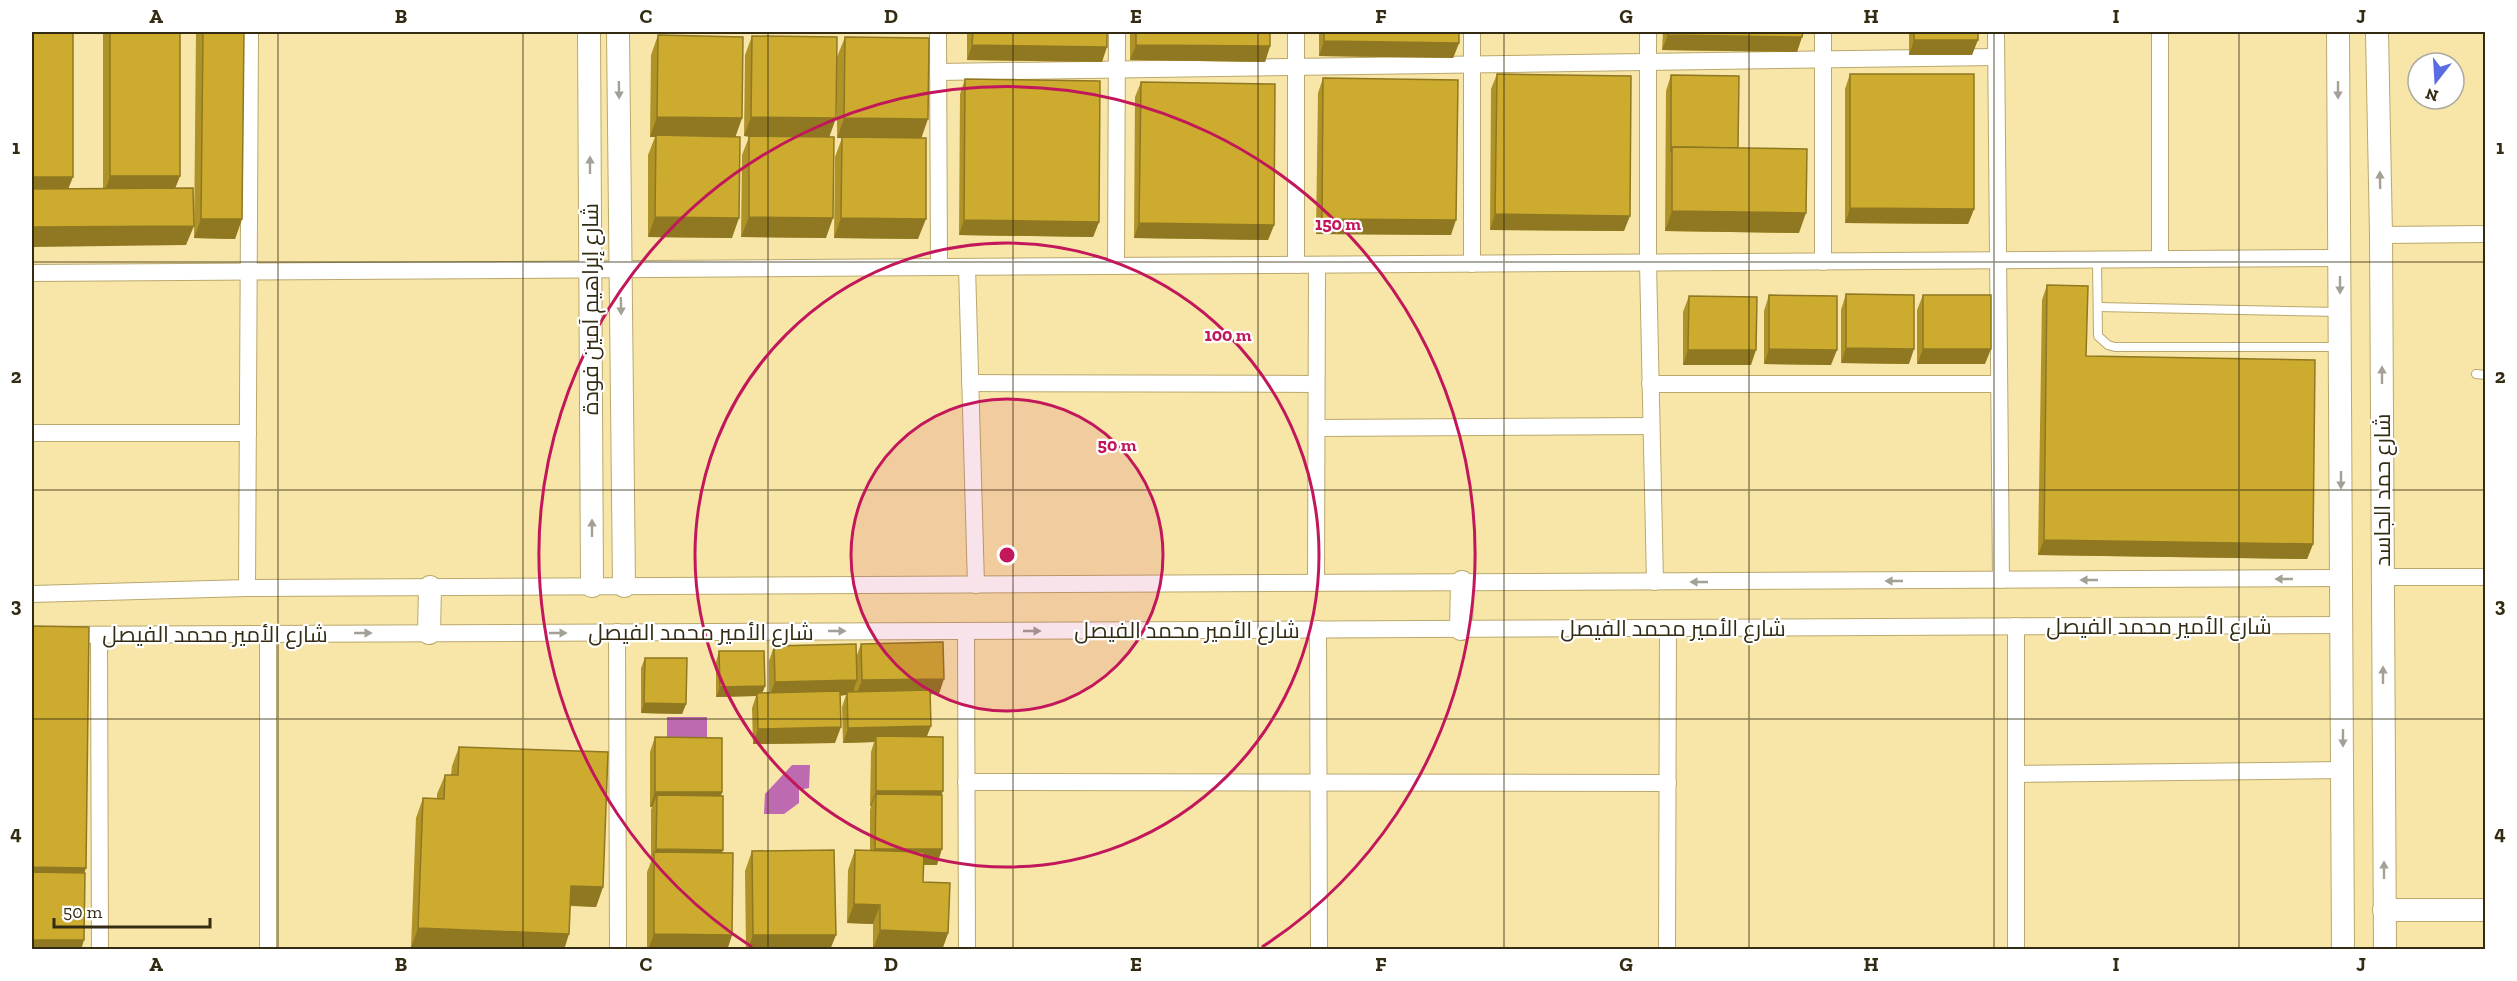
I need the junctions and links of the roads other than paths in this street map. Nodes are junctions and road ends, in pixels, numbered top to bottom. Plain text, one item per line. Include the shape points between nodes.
1 (250, 32) edge
2 (589, 32) edge
3 (618, 32) edge
4 (938, 32) edge
5 (1117, 32) edge
6 (1296, 32) edge
7 (1472, 32) edge
8 (1648, 32) edge
9 (1823, 32) edge
10 (1996, 32) edge
11 (2160, 32) edge
12 (2338, 32) edge
13 (2378, 32) edge
14 (1996, 57) junction
15 (1823, 59) junction
16 (1648, 62) junction
17 (1472, 64) junction
18 (1296, 67) junction
19 (1117, 69) junction
20 (938, 72) junction
21 (2486, 234) edge
22 (2381, 235) junction
23 (2340, 258) junction
24 (1998, 260) junction
25 (2097, 260) junction
26 (2160, 260) junction
27 (1823, 262) junction
28 (1648, 263) junction
29 (1472, 264) junction
30 (1296, 265) junction
31 (1317, 265) junction
32 (1116, 266) junction
33 (939, 267) junction
34 (967, 267) junction
35 (590, 269) junction
36 (620, 269) junction
37 (249, 271) junction
38 (32, 273) edge
39 (2098, 306) junction
40 (2340, 312) junction
41 (2340, 347) junction
42 (621, 369) junction
43 (591, 370) junction
44 (2476, 374) dead end
45 (2486, 375) edge
46 (970, 383) junction
47 (1317, 384) junction
48 (1650, 384) junction
49 (1999, 384) junction
50 (1651, 426) junction
51 (1317, 428) junction
52 (32, 433) edge
53 (248, 433) junction
54 (2486, 577) edge
55 (2342, 578) junction
56 (2383, 578) junction
57 (2001, 580) junction
58 (1462, 582) junction
59 (1655, 582) junction
60 (1316, 583) junction
61 (976, 585) junction
62 (592, 586) junction
63 (624, 586) junction
64 (430, 587) junction
65 (247, 588) junction
66 (32, 594) edge
67 (2343, 625) junction
68 (2016, 626) junction
69 (1668, 628) junction
70 (1318, 629) junction
71 (1461, 629) junction
72 (966, 631) junction
73 (617, 632) junction
74 (429, 633) junction
75 (268, 634) junction
76 (32, 635) edge
77 (99, 635) junction
78 (2343, 770) junction
79 (2016, 774) junction
80 (966, 782) junction
81 (1319, 782) junction
82 (1668, 783) junction
83 (2384, 910) junction
84 (2486, 910) edge
85 (100, 950) edge
86 (268, 950) edge
87 (618, 950) edge
88 (967, 950) edge
89 (1319, 950) edge
90 (1667, 950) edge
91 (2016, 950) edge
92 (2343, 950) edge
93 (2385, 950) edge

1 - 37 street
35 -> 2 street, شارع إبراهيم آمين فودة
3 -> 36 street, شارع إبراهيم آمين فودة
4 - 20 street
5 - 19 street
6 - 18 street
7 - 17 street
8 - 16 street
9 - 15 street
10 - 14 street
11 - 26 street
12 -> 23 street, شارع حمد الجاسد
22 -> 13 street, شارع حمد الجاسد
14 - 15 street
14 - 24 street
15 - 16 street
15 - 27 street
16 - 17 street
16 - 28 street
17 - 18 street
17 - 29 street
18 - 19 street
18 - 30 street
19 - 20 street
19 - 32 street
20 - 33 street
21 - 22 street
56 -> 22 street, شارع حمد الجاسد
23 - 26 street
23 -> 40 street, شارع حمد الجاسد
24 - 25 street
24 - 27 street
24 - 49 street
25 - 26 street
25 - 39 lane
27 - 28 street
28 - 29 street
28 - 48 street
29 - 31 street
30 - 31 street
30 - 32 street
31 - 47 street
32 - 34 street
33 - 34 street
33 - 36 street
34 - 46 street
35 - 36 street
35 - 37 street
35 - 43 street, شارع إبراهيم آمين فودة
36 -> 42 street, شارع إبراهيم آمين فودة
37 - 38 street
37 - 53 street
39 - 40 lane
39 - 41 lane via 2098,336 2115,347
40 - 41 street, شارع حمد الجاسد
41 -> 55 street, شارع حمد الجاسد
42 - 43 street
42 - 63 street, شارع إبراهيم آمين فودة
62 -> 43 street, شارع إبراهيم آمين فودة
44 - 45 lane
46 - 47 street
46 - 61 street
47 - 51 street
48 - 49 street
48 - 50 street
49 - 57 street
50 - 51 street
50 - 59 street
51 - 60 street
52 - 53 street
53 - 65 street
54 - 56 street
55 -> 57 street, شارع الأمير محمد الفيصل
55 - 67 street, شارع حمد الجاسد
83 -> 56 street, شارع حمد الجاسد
57 -> 59 street, شارع الأمير محمد الفيصل
58 - 59 street, شارع الأمير محمد الفيصل
58 - 60 street, شارع الأمير محمد الفيصل
58 - 71 street
60 - 61 street, شارع الأمير محمد الفيصل
61 - 63 street, شارع الأمير محمد الفيصل
62 - 63 street, شارع الأمير محمد الفيصل
62 - 64 street, شارع الأمير محمد الفيصل
64 - 65 street, شارع الأمير محمد الفيصل
64 - 74 street
65 - 66 street, شارع الأمير محمد الفيصل
67 - 68 street, شارع الأمير محمد الفيصل
67 -> 78 street, شارع حمد الجاسد
68 - 69 street, شارع الأمير محمد الفيصل
68 - 79 street
69 - 71 street, شارع الأمير محمد الفيصل
69 - 82 street
70 - 71 street, شارع الأمير محمد الفيصل
72 -> 70 street, شارع الأمير محمد الفيصل
70 - 81 street
73 -> 72 street, شارع الأمير محمد الفيصل
72 - 80 street
74 -> 73 street, شارع الأمير محمد الفيصل
73 - 87 street
75 -> 74 street, شارع الأمير محمد الفيصل
75 - 77 street, شارع الأمير محمد الفيصل
75 - 86 street
76 - 77 street, شارع الأمير محمد الفيصل
77 - 85 street
78 - 79 street
78 - 92 street, شارع حمد الجاسد
79 - 91 street
80 - 81 street
80 - 88 street
81 - 82 street
81 - 89 street
82 - 90 street
83 - 84 street
83 - 93 street, شارع حمد الجاسد

